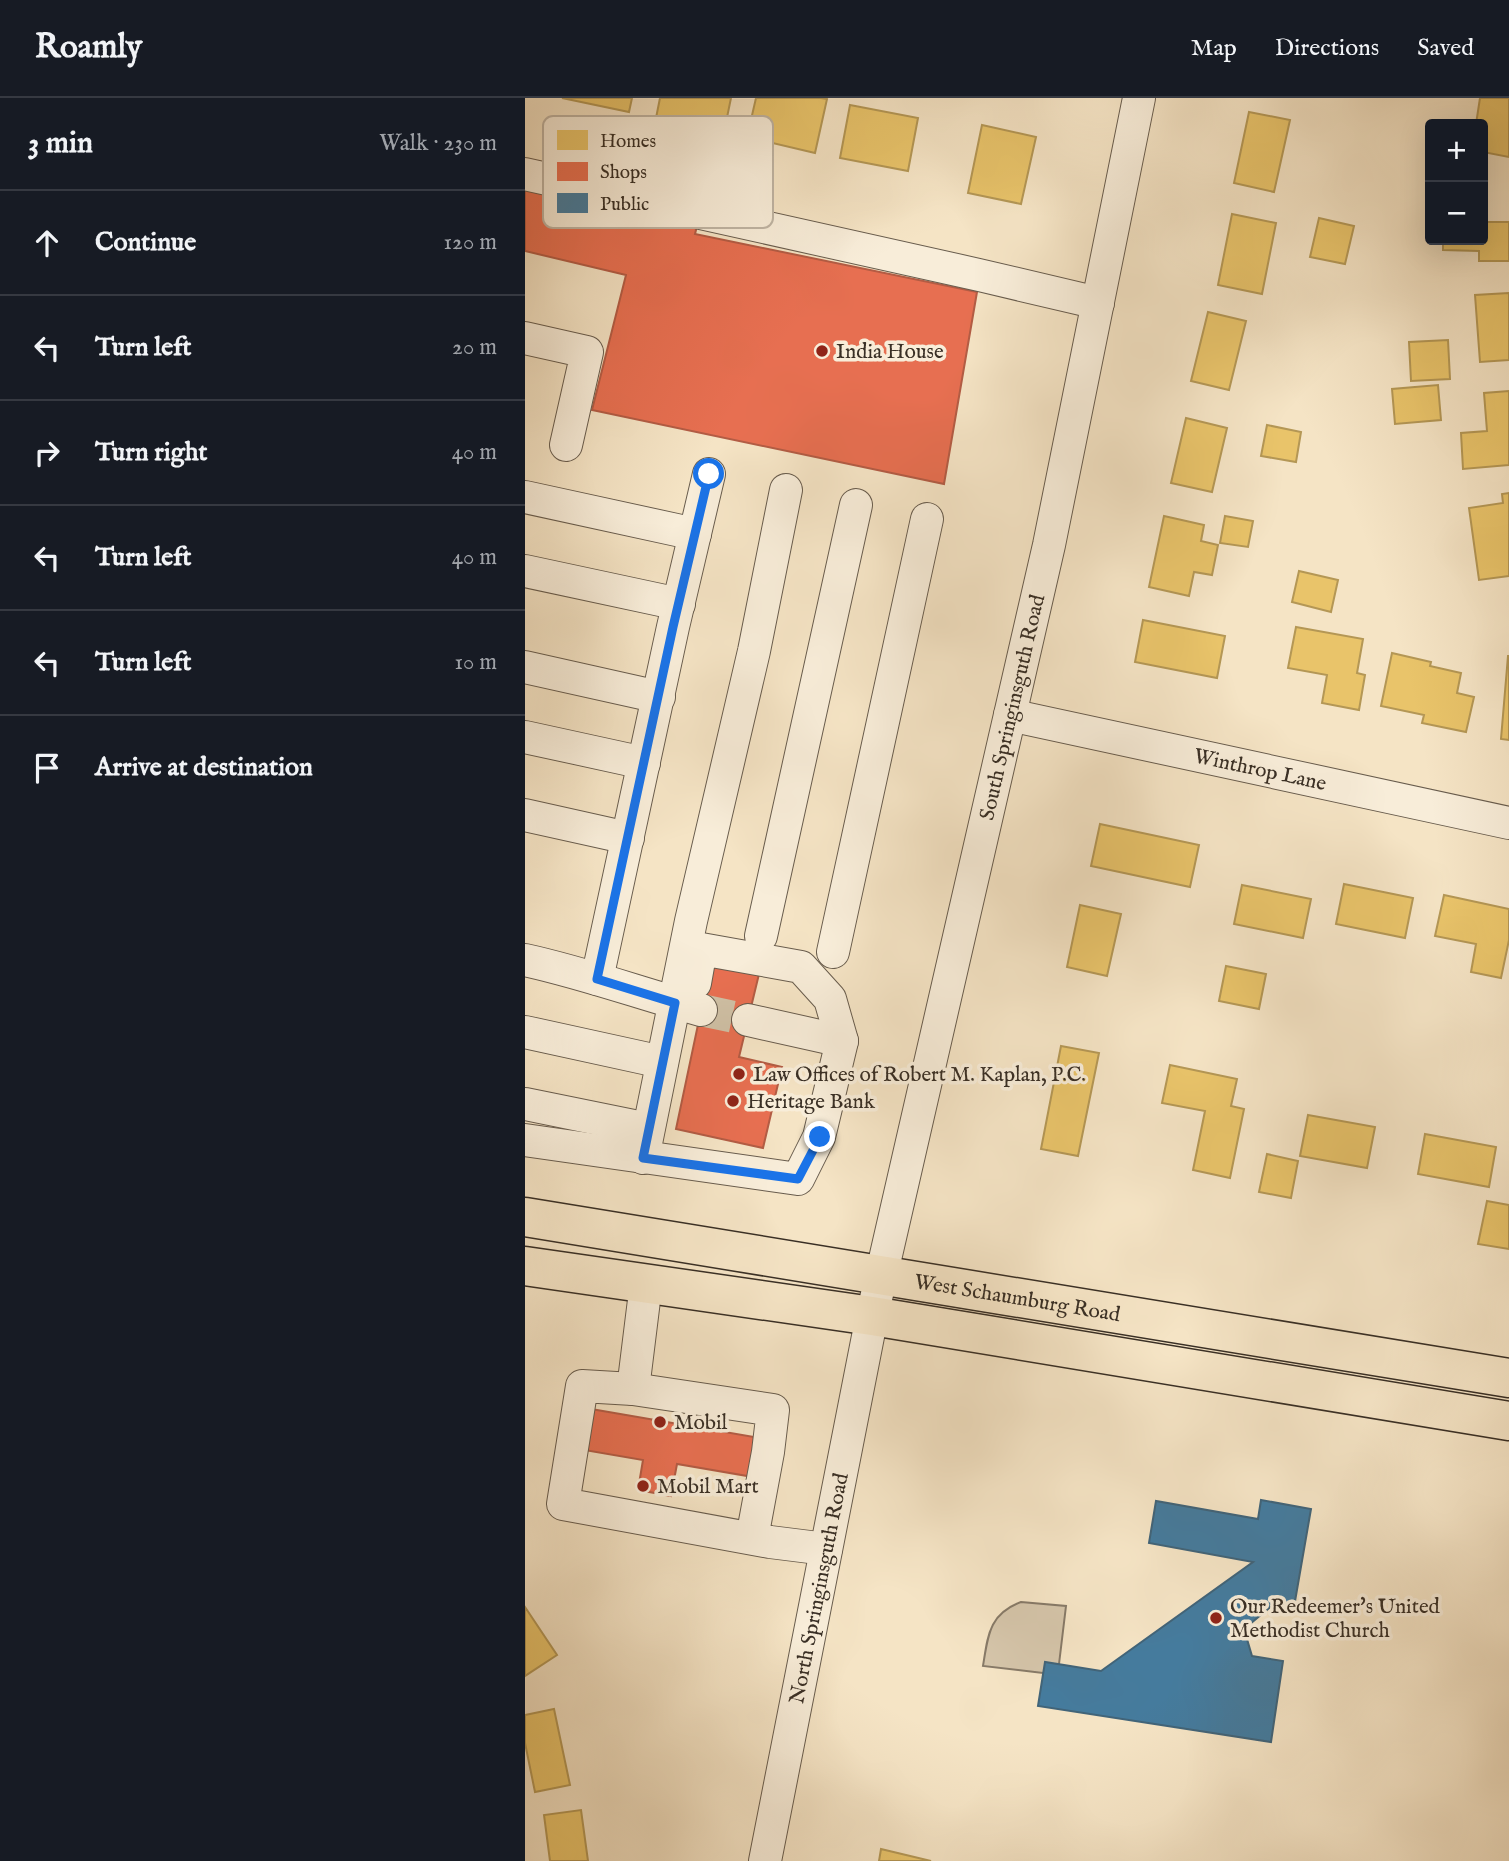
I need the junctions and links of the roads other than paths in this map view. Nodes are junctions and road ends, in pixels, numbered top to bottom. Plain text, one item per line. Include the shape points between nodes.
1 (1139, 98) edge
2 (525, 174) edge
3 (543, 178) edge
4 (767, 228) edge
5 (1098, 303) junction
6 (525, 338) edge
7 (566, 445) dead end
8 (709, 474) dead end
9 (786, 490) dead end
10 (525, 497) edge
11 (856, 505) dead end
12 (927, 519) dead end
13 (695, 534) junction
14 (525, 571) edge
15 (679, 604) junction
16 (525, 667) edge
17 (659, 697) junction
18 (1010, 715) junction
19 (525, 737) edge
20 (645, 763) junction
21 (525, 815) edge
22 (1509, 823) edge
23 (628, 838) junction
24 (761, 936) dead end
25 (833, 952) dead end
26 (525, 960) edge
27 (597, 979) junction
28 (689, 1007) junction
29 (748, 1020) tunnel mouth
30 (525, 1032) edge
31 (842, 1041) junction
32 (662, 1062) junction
33 (525, 1104) edge
34 (525, 1140) edge
35 (645, 1144) junction
36 (525, 1217) edge
37 (525, 1266) edge
38 (881, 1274) junction
39 (646, 1284) junction
40 (872, 1316) junction
41 (1509, 1378) edge
42 (633, 1389) junction
43 (1503, 1411) edge
44 (752, 1538) junction
45 (826, 1549) junction
46 (765, 1861) edge

1 - 5 street, South Springinsguth Road
2 - 3 street
4 - 5 street
5 - 18 street, South Springinsguth Road
6 - 7 street via 587,352
8 - 13 street
9 - 28 street via 691,921
10 - 13 street
11 - 24 street
12 - 25 street
13 - 15 street
14 - 15 street
15 - 17 street
16 - 17 street
17 - 20 street
18 - 22 street, Winthrop Lane
18 - 38 street, South Springinsguth Road
19 - 20 street
20 - 23 street
21 - 23 street
23 - 27 street
26 - 27 street
27 - 28 street
28 - 31 street via 701,949 801,967 830,999
28 - 32 street
29 - 31 street
30 - 32 street
31 - 35 street via 820,1137 798,1179
32 - 35 street
33 - 35 street
34 - 35 street
36 - 38 main road, West Schaumburg Road
37 - 39 main road, West Schaumburg Road
38 - 40 street, South Springinsguth Road
38 - 41 main road, West Schaumburg Road
39 - 40 main road, West Schaumburg Road
39 - 42 street
40 - 43 main road, West Schaumburg Road
40 - 45 street, North Springinsguth Road
42 - 44 street via 773,1410
42 - 44 street via 582,1386 563,1504
44 - 45 street
45 - 46 street, North Springinsguth Road

